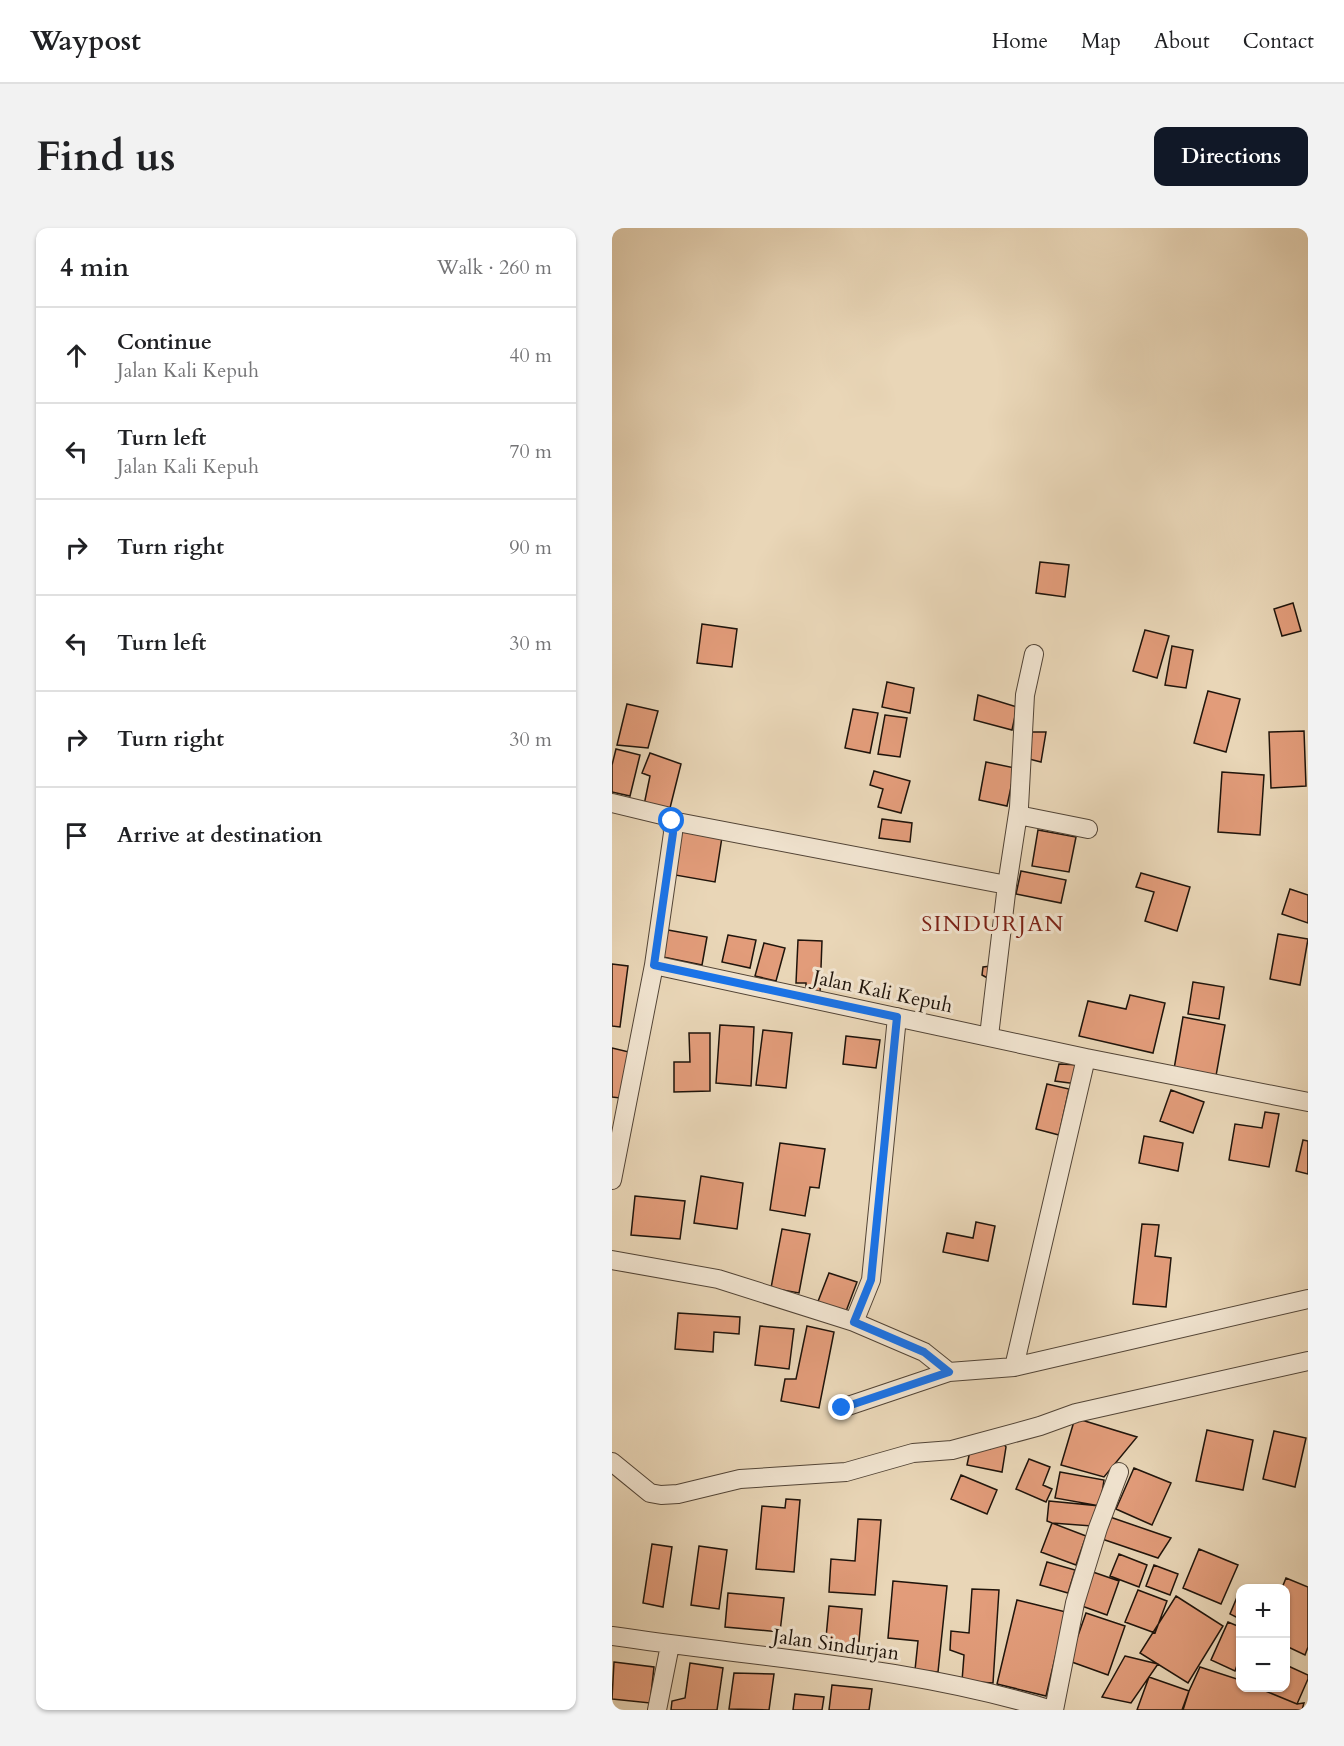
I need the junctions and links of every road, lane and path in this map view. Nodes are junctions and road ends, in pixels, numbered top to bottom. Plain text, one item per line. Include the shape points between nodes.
1 (1034, 654) dead end
2 (612, 803) edge
3 (1018, 815) junction
4 (672, 821) junction
5 (1088, 829) dead end
6 (1007, 885) junction
7 (654, 965) junction
8 (897, 1017) junction
9 (989, 1036) junction
10 (1086, 1058) junction
11 (1308, 1102) edge
12 (612, 1180) edge
13 (612, 1260) edge
14 (1308, 1299) edge
15 (854, 1322) junction
16 (1308, 1361) edge
17 (1014, 1367) junction
18 (949, 1372) junction
19 (842, 1408) dead end
20 (612, 1462) edge
21 (1119, 1472) dead end
22 (612, 1636) edge
23 (670, 1645) junction
24 (657, 1710) edge
25 (1053, 1710) edge

1 - 3 street via 1026,694
2 - 4 street via 666,816
3 - 5 street
3 - 6 street
4 - 6 street
4 - 7 street
6 - 9 street
7 - 8 street, Jalan Kali Kepuh
7 - 12 street
8 - 9 street, Jalan Kali Kepuh
8 - 15 street via 871,1280
9 - 10 street, Jalan Kali Kepuh
10 - 11 street, Jalan Kali Kepuh
10 - 17 street
13 - 15 street via 718,1279
14 - 17 street
15 - 18 street via 924,1352
16 - 20 street via 1076,1413 952,1450 897,1456 846,1472 740,1479 661,1496 644,1490
17 - 18 street
18 - 19 street
21 - 25 street via 1076,1603
22 - 23 street, Jalan Sindurjan
23 - 24 street
23 - 25 street, Jalan Sindurjan via 863,1669 1010,1697

